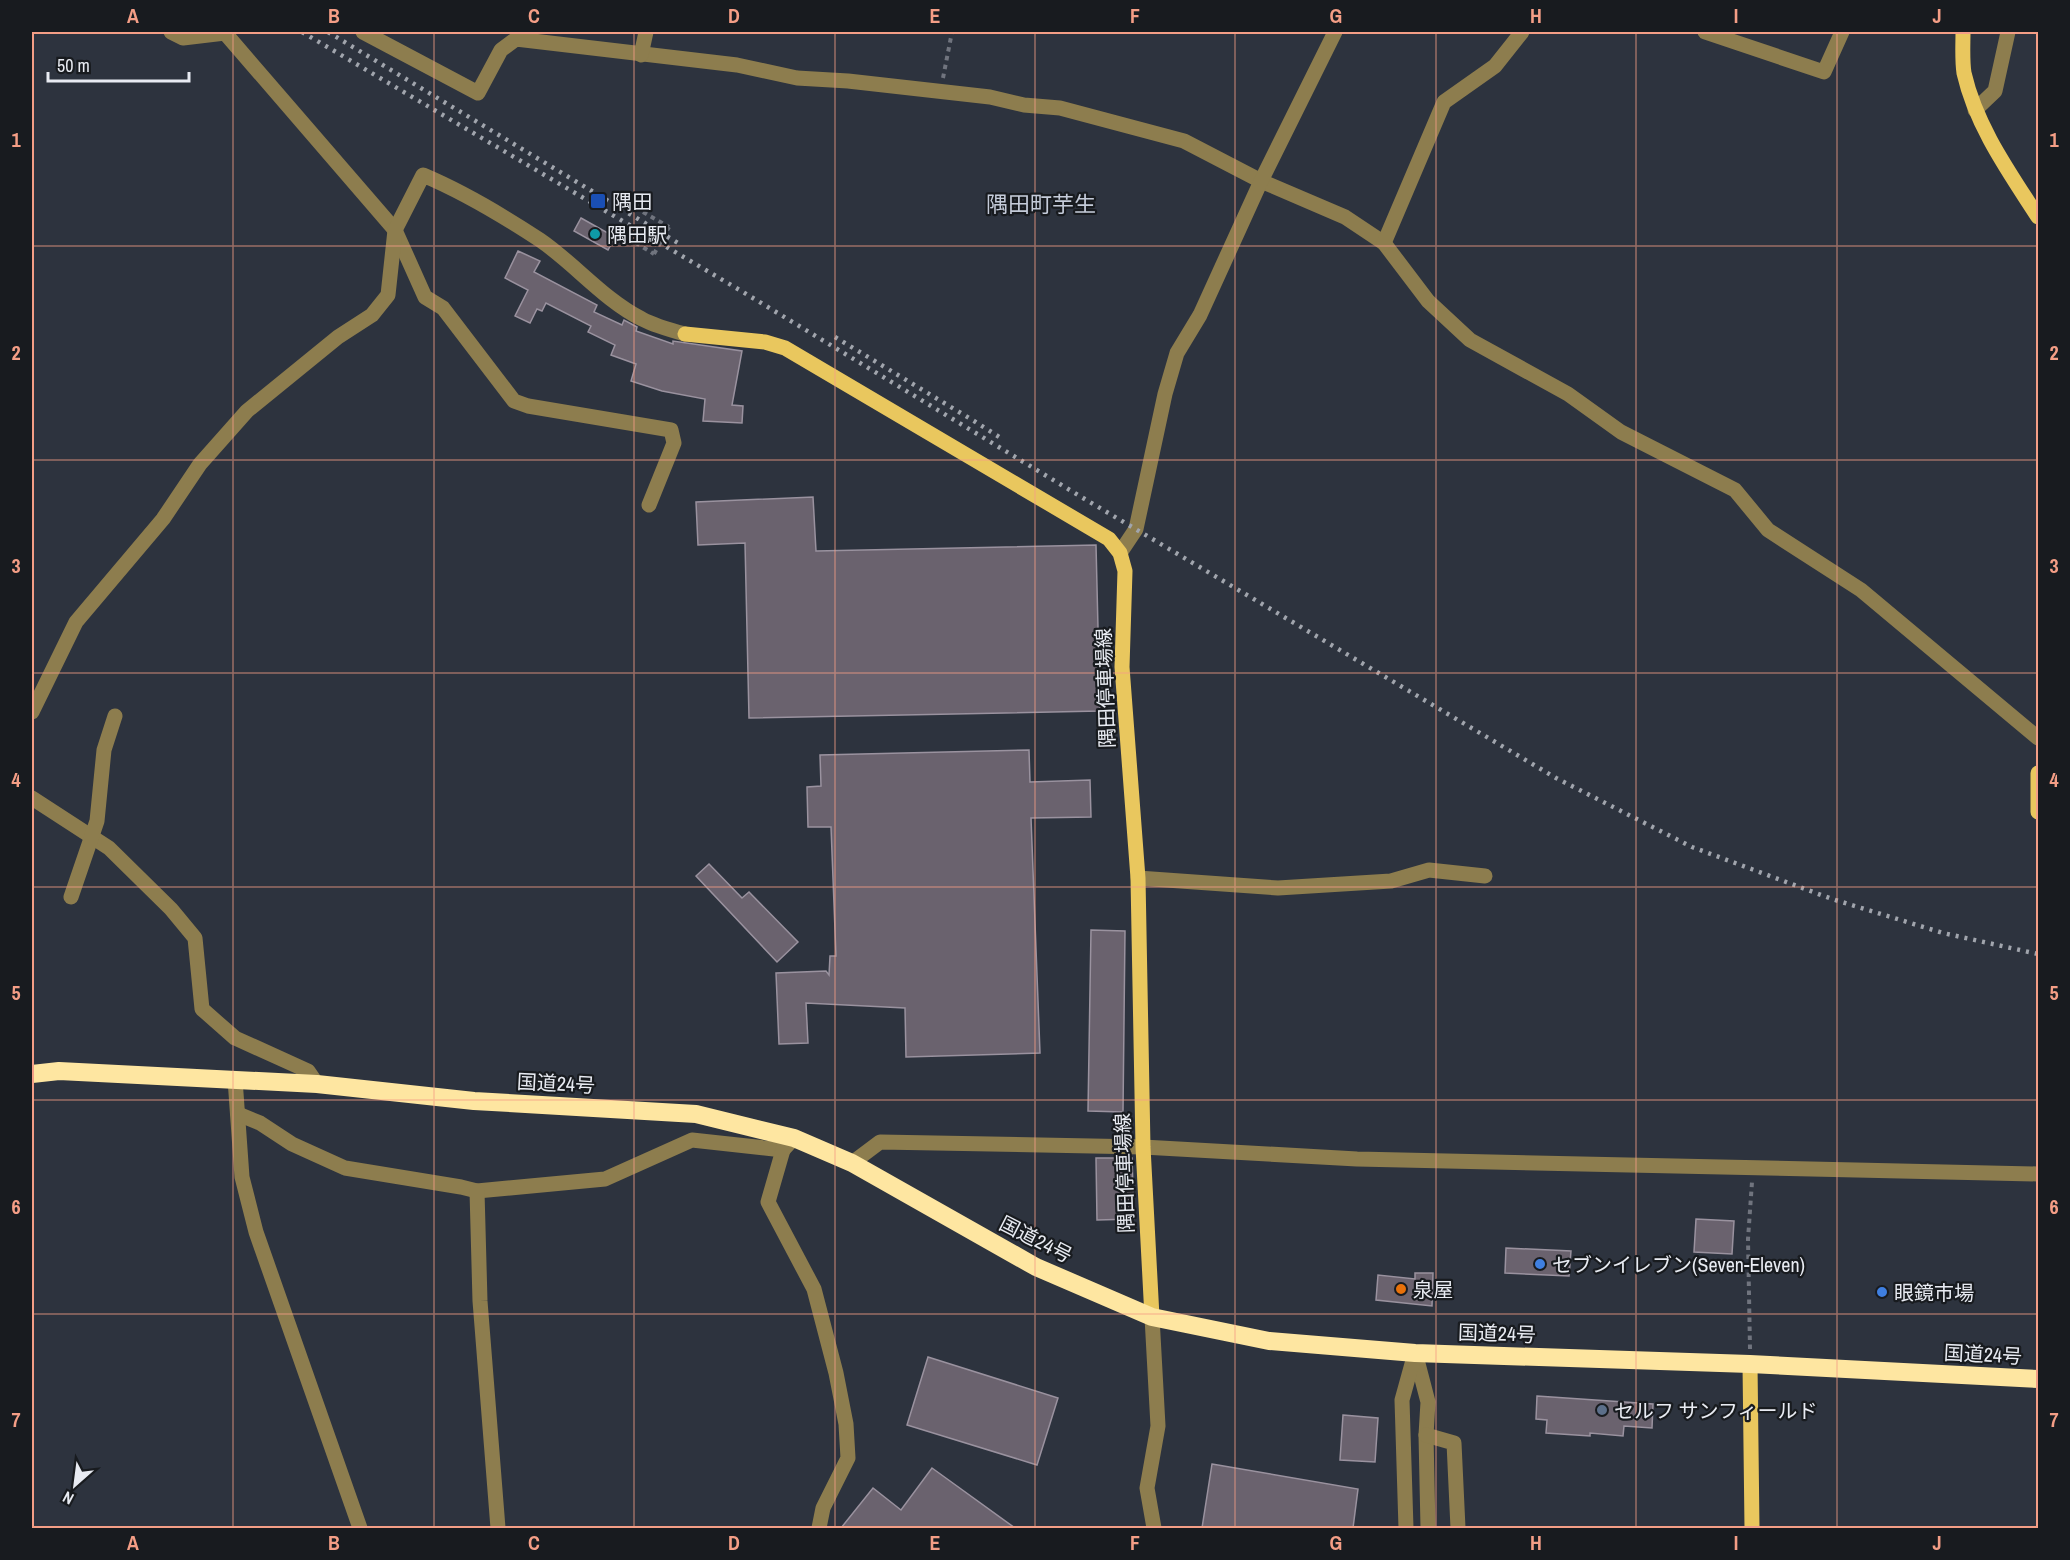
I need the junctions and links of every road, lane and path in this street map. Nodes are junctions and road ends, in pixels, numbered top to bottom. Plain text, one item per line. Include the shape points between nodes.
1 (171, 32) edge
2 (363, 32) edge
3 (646, 32) edge
4 (951, 32) edge
5 (1335, 32) edge
6 (1522, 32) edge
7 (1705, 32) edge
8 (1842, 32) edge
9 (1963, 32) edge
10 (2008, 32) edge
11 (641, 54) junction
12 (940, 92) junction
13 (1975, 110) junction
14 (1261, 181) junction
15 (643, 212) dead end
16 (2038, 217) edge
17 (395, 230) junction
18 (628, 238) dead end
19 (1384, 243) junction
20 (685, 334) joint
21 (649, 505) dead end
22 (1120, 553) junction
23 (32, 712) edge
24 (115, 716) dead end
25 (2038, 738) edge
26 (2038, 773) edge
27 (32, 798) edge
28 (2038, 812) edge
29 (92, 837) junction
30 (1485, 876) dead end
31 (1138, 878) junction
32 (71, 897) dead end
33 (32, 1074) edge
34 (235, 1079) junction
35 (317, 1084) junction
36 (238, 1114) junction
37 (789, 1144) junction
38 (1143, 1147) junction
39 (852, 1163) junction
40 (1753, 1167) junction
41 (2038, 1174) edge
42 (477, 1191) junction
43 (1152, 1317) junction
44 (1415, 1353) junction
45 (1750, 1364) junction
46 (2038, 1379) edge
47 (1426, 1435) junction
48 (360, 1528) edge
49 (498, 1528) edge
50 (819, 1528) edge
51 (1154, 1528) edge
52 (1406, 1528) edge
53 (1428, 1528) edge
54 (1458, 1528) edge
55 (1752, 1528) edge

1 - 17 street via 183,38 225,33
2 - 11 street via 478,93 501,50 516,39
3 - 11 street
4 - 12 path
5 - 14 street
6 - 19 street via 1495,66 1444,102
7 - 8 street via 1824,72
9 - 13 main road via 1964,72
10 - 13 street via 1995,91
11 - 12 street via 736,65 796,78
12 - 14 street via 1060,108 1124,124 1184,141
13 - 16 main road
14 - 19 street via 1345,217
14 - 22 street via 1200,315 1177,354 1136,529
15 - 18 path, bridge via 669,227 654,254
17 - 20 street via 423,175 540,240 641,319
17 - 21 street via 425,297 443,308 514,400 528,406 671,430 674,443
17 - 23 street via 388,295 372,315 338,337 247,411 200,464 163,519 76,622
19 - 25 street via 1428,301 1470,340 1568,394 1621,432 1736,490 1768,530 1861,590
20 - 22 main road via 765,342 784,348 1109,539
22 - 31 main road, 隅田停車場線 via 1125,571 1125,722
24 - 29 street via 104,750
26 - 28 main road
27 - 29 street
29 - 32 street
29 - 35 street via 109,848 195,938 202,1009 235,1038 308,1071
30 - 31 street via 1430,870 1391,881 1278,888
31 - 38 main road, 隅田停車場線
33 - 34 highway, 国道24号 via 59,1071
34 - 35 highway, 国道24号
34 - 36 street
35 - 37 highway, 国道24号 via 474,1101 696,1114
36 - 42 street via 345,1168
36 - 48 street via 242,1177 256,1232
37 - 39 highway, 国道24号
37 - 42 street via 692,1140 605,1179
37 - 50 street via 768,1202 814,1288 846,1424 848,1458 823,1508
38 - 39 street via 880,1142
38 - 40 street via 1357,1159
38 - 43 main road, 隅田停車場線
39 - 43 highway, 国道24号 via 1036,1267
40 - 41 street
40 - 45 path via 1748,1239
42 - 49 street via 480,1301
43 - 44 highway, 国道24号 via 1269,1341
43 - 51 street via 1158,1425 1147,1488
44 - 45 highway, 国道24号
44 - 47 street via 1428,1402
44 - 52 street via 1402,1400
45 - 46 highway, 国道24号
45 - 55 main road
47 - 53 street
47 - 54 street via 1454,1443

